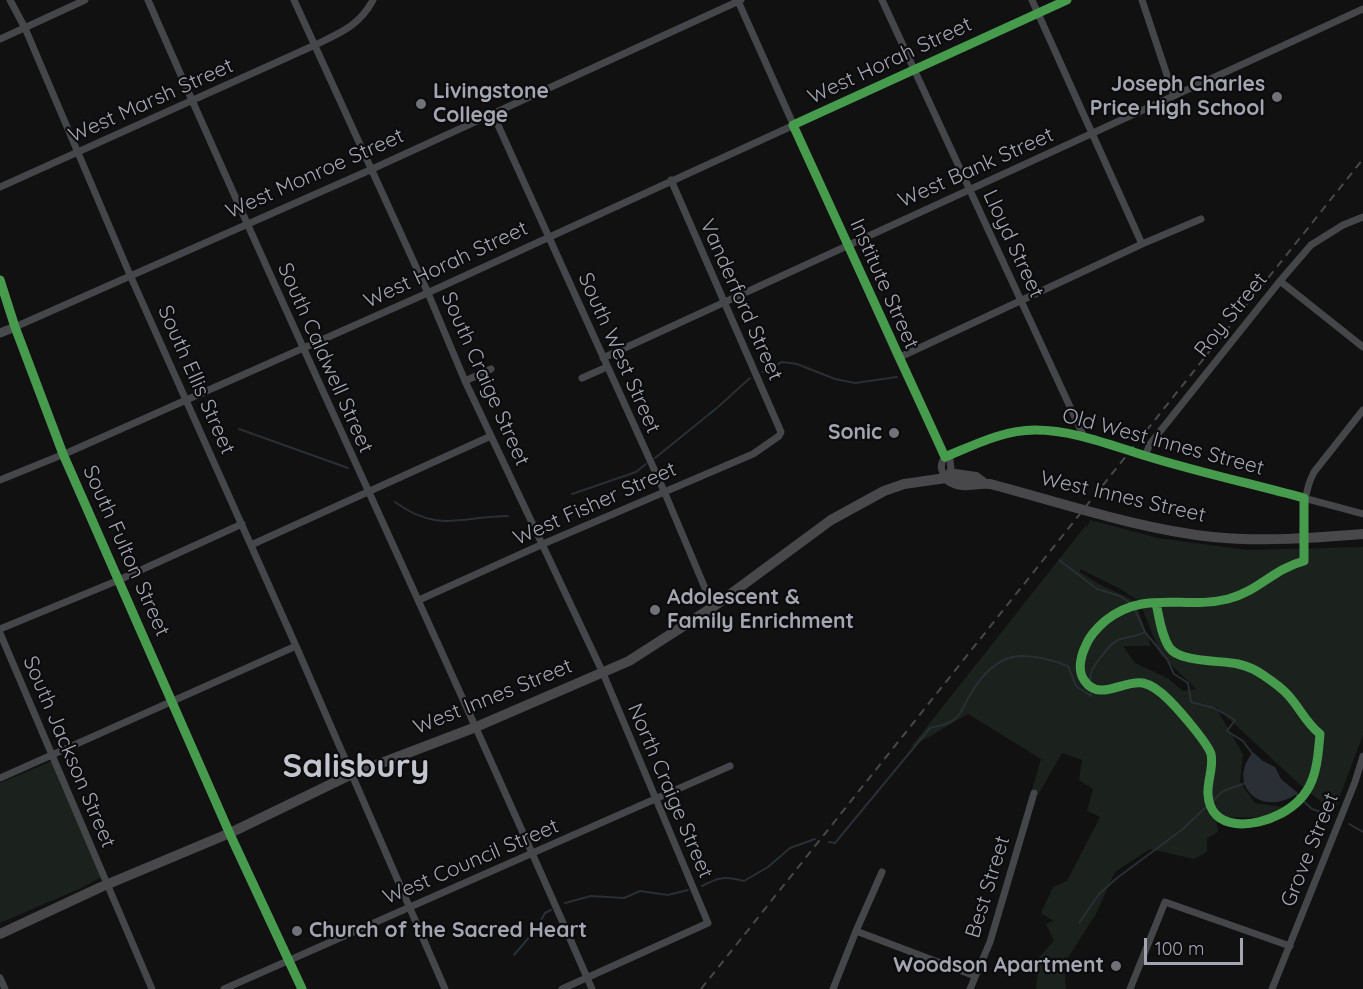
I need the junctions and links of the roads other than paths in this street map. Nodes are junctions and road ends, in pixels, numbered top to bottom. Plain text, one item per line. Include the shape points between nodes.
1 (10, 0) edge
2 (86, 0) edge
3 (148, 0) edge
4 (294, 0) edge
5 (373, 0) edge
6 (882, 0) edge
7 (1032, 0) edge
8 (1066, 0) edge
9 (1142, 0) edge
10 (739, 1) edge
11 (1363, 9) edge
12 (1038, 13) junction
13 (25, 28) junction
14 (0, 39) edge
15 (315, 45) junction
16 (915, 69) junction
17 (1174, 96) junction
18 (192, 101) junction
19 (493, 114) junction
20 (793, 125) junction
21 (1091, 134) junction
22 (77, 152) junction
23 (370, 170) junction
24 (671, 180) junction
25 (0, 187) edge
26 (968, 189) junction
27 (1363, 217) edge
28 (1201, 219) dead end
29 (247, 223) junction
30 (549, 236) junction
31 (1142, 244) junction
32 (847, 245) junction
33 (130, 275) junction
34 (0, 280) edge
35 (1280, 281) junction
36 (428, 293) junction
37 (1021, 300) junction
38 (724, 302) junction
39 (15, 327) junction
40 (0, 333) edge
41 (1363, 347) edge
42 (303, 349) junction
43 (603, 358) junction
44 (898, 358) junction
45 (607, 367) junction
46 (491, 369) dead end
47 (582, 378) dead end
48 (465, 381) junction
49 (187, 400) junction
50 (1363, 410) edge
51 (781, 432) joint
52 (491, 436) junction
53 (1083, 437) junction
54 (63, 454) junction
55 (1145, 456) junction
56 (945, 457) junction
57 (946, 478) junction
58 (0, 480) edge
59 (368, 491) junction
60 (664, 491) junction
61 (1304, 498) junction
62 (1363, 514) edge
63 (242, 524) junction
64 (1363, 534) edge
65 (1303, 539) junction
66 (543, 544) junction
67 (251, 545) junction
68 (119, 580) junction
69 (419, 600) junction
70 (713, 607) junction
71 (0, 631) edge
72 (296, 646) junction
73 (603, 673) junction
74 (173, 702) junction
75 (476, 727) junction
76 (52, 756) junction
77 (1363, 756) edge
78 (730, 766) dead end
79 (351, 774) junction
80 (0, 778) edge
81 (1034, 793) dead end
82 (655, 800) junction
83 (230, 833) junction
84 (532, 855) junction
85 (882, 872) dead end
86 (108, 884) junction
87 (408, 907) junction
88 (856, 931) junction
89 (0, 934) edge
90 (1290, 946) junction
91 (289, 960) junction
92 (975, 976) junction
93 (0, 978) edge
94 (587, 978) junction
95 (5, 989) edge
96 (152, 989) edge
97 (224, 989) edge
98 (302, 989) edge
99 (445, 989) edge
100 (562, 989) edge
101 (592, 989) edge
102 (833, 989) edge
103 (970, 989) edge
104 (1130, 989) edge
105 (1272, 989) edge

1 - 13 street, South Ellis Street
2 - 13 street
3 - 18 street, South Caldwell Street
4 - 15 street, South Craige Street
5 - 15 street, West Marsh Street via 353,26
6 - 16 street, Lloyd Street
7 - 12 street
8 - 12 street, West Horah Street
9 - 17 street
10 - 19 street, West Monroe Street
10 - 20 street, Institute Street
11 - 17 street, West Bank Street
12 - 16 street, West Horah Street
12 - 21 street
13 - 14 street
13 - 22 street, South Ellis Street
15 - 18 street, West Marsh Street
15 - 23 street, South Craige Street
16 - 20 street, West Horah Street
16 - 26 street, Lloyd Street
17 - 21 street, West Bank Street
18 - 22 street, West Marsh Street
18 - 29 street, South Caldwell Street
19 - 23 street, West Monroe Street
19 - 30 street, South West Street
20 - 24 street, West Horah Street
20 - 32 street, Institute Street
21 - 26 street, West Bank Street
21 - 31 street
22 - 25 street, West Marsh Street
22 - 33 street, South Ellis Street
23 - 29 street, West Monroe Street
23 - 36 street, South Craige Street
24 - 30 street, West Horah Street
24 - 38 street, Vanderford Street
26 - 32 street, West Bank Street
26 - 37 street, Lloyd Street
27 - 35 street, Roy Street via 1311,245
28 - 31 street
29 - 33 street, West Monroe Street
29 - 42 street, South Caldwell Street
30 - 36 street, West Horah Street
30 - 43 street, South West Street
31 - 37 street
32 - 38 street, West Bank Street
32 - 44 street, Institute Street
33 - 39 street, West Monroe Street
33 - 49 street, South Ellis Street
34 - 39 street, South Fulton Street
35 - 41 street
35 - 55 street, Roy Street via 1150,444
36 - 42 street, West Horah Street
36 - 48 street, South Craige Street
37 - 44 street
37 - 53 street, Lloyd Street
38 - 43 street, West Bank Street
38 - 51 street, Vanderford Street
39 - 40 street, West Monroe Street
39 - 54 street, South Fulton Street
42 - 49 street, West Horah Street
42 - 59 street, South Caldwell Street
43 - 45 street, South West Street
44 - 56 street, Institute Street
45 - 47 street
45 - 60 street, South West Street
46 - 48 street
48 - 52 street, South Craige Street
49 - 54 street, West Horah Street
49 - 63 street, South Ellis Street
50 - 61 street via 1314,472
51 - 60 street, West Fisher Street via 753,454
52 - 59 street
52 - 66 street, South Craige Street
53 - 55 street, Old West Innes Street
53 - 56 street, Old West Innes Street via 1035,430 1011,432
54 - 58 street, West Horah Street
54 - 68 street, South Fulton Street
55 - 61 street, Old West Innes Street
56 - 57 street, Institute Street via 950,460 951,469
57 - 65 main road, West Innes Street via 957,485 984,483 1164,530 1257,540
57 - 70 main road, West Innes Street via 904,484 864,501 831,520
59 - 67 street
59 - 69 street, South Caldwell Street
60 - 66 street, West Fisher Street
60 - 70 street, South West Street
61 - 62 street, Old West Innes Street
61 - 65 street
63 - 67 street, South Ellis Street
63 - 68 street
64 - 65 main road, West Innes Street
66 - 69 street, West Fisher Street
66 - 73 street, South Craige Street
67 - 72 street, South Ellis Street
68 - 71 street
68 - 74 street, South Fulton Street
69 - 75 street, South Caldwell Street
70 - 73 main road, West Innes Street via 654,646
71 - 76 street, South Jackson Street
72 - 74 street
72 - 79 street, South Ellis Street
73 - 75 main road, West Innes Street
73 - 82 street, North Craige Street
74 - 76 street
74 - 83 street, South Fulton Street
75 - 79 main road, West Innes Street
75 - 84 street, South Caldwell Street
76 - 80 street
76 - 86 street, South Jackson Street
77 - 90 street, Grove Street
78 - 82 street, West Council Street
79 - 83 main road, West Innes Street
79 - 87 street, South Ellis Street
81 - 92 street, Best Street via 990,942
82 - 84 street, West Council Street
82 - 94 street, North Craige Street via 708,923
83 - 86 main road, West Innes Street
83 - 91 street, South Fulton Street
84 - 87 street, West Council Street
84 - 94 street, South Caldwell Street
85 - 88 street
86 - 89 main road, West Innes Street
86 - 96 street, South Jackson Street
87 - 91 street, West Council Street
87 - 99 street, South Ellis Street
88 - 92 street
88 - 102 street
90 - 104 street via 1165,902
90 - 105 street, Grove Street
91 - 97 street, West Council Street
91 - 98 street, South Fulton Street
92 - 103 street, Best Street
93 - 95 street
94 - 100 street
94 - 101 street, South Caldwell Street

